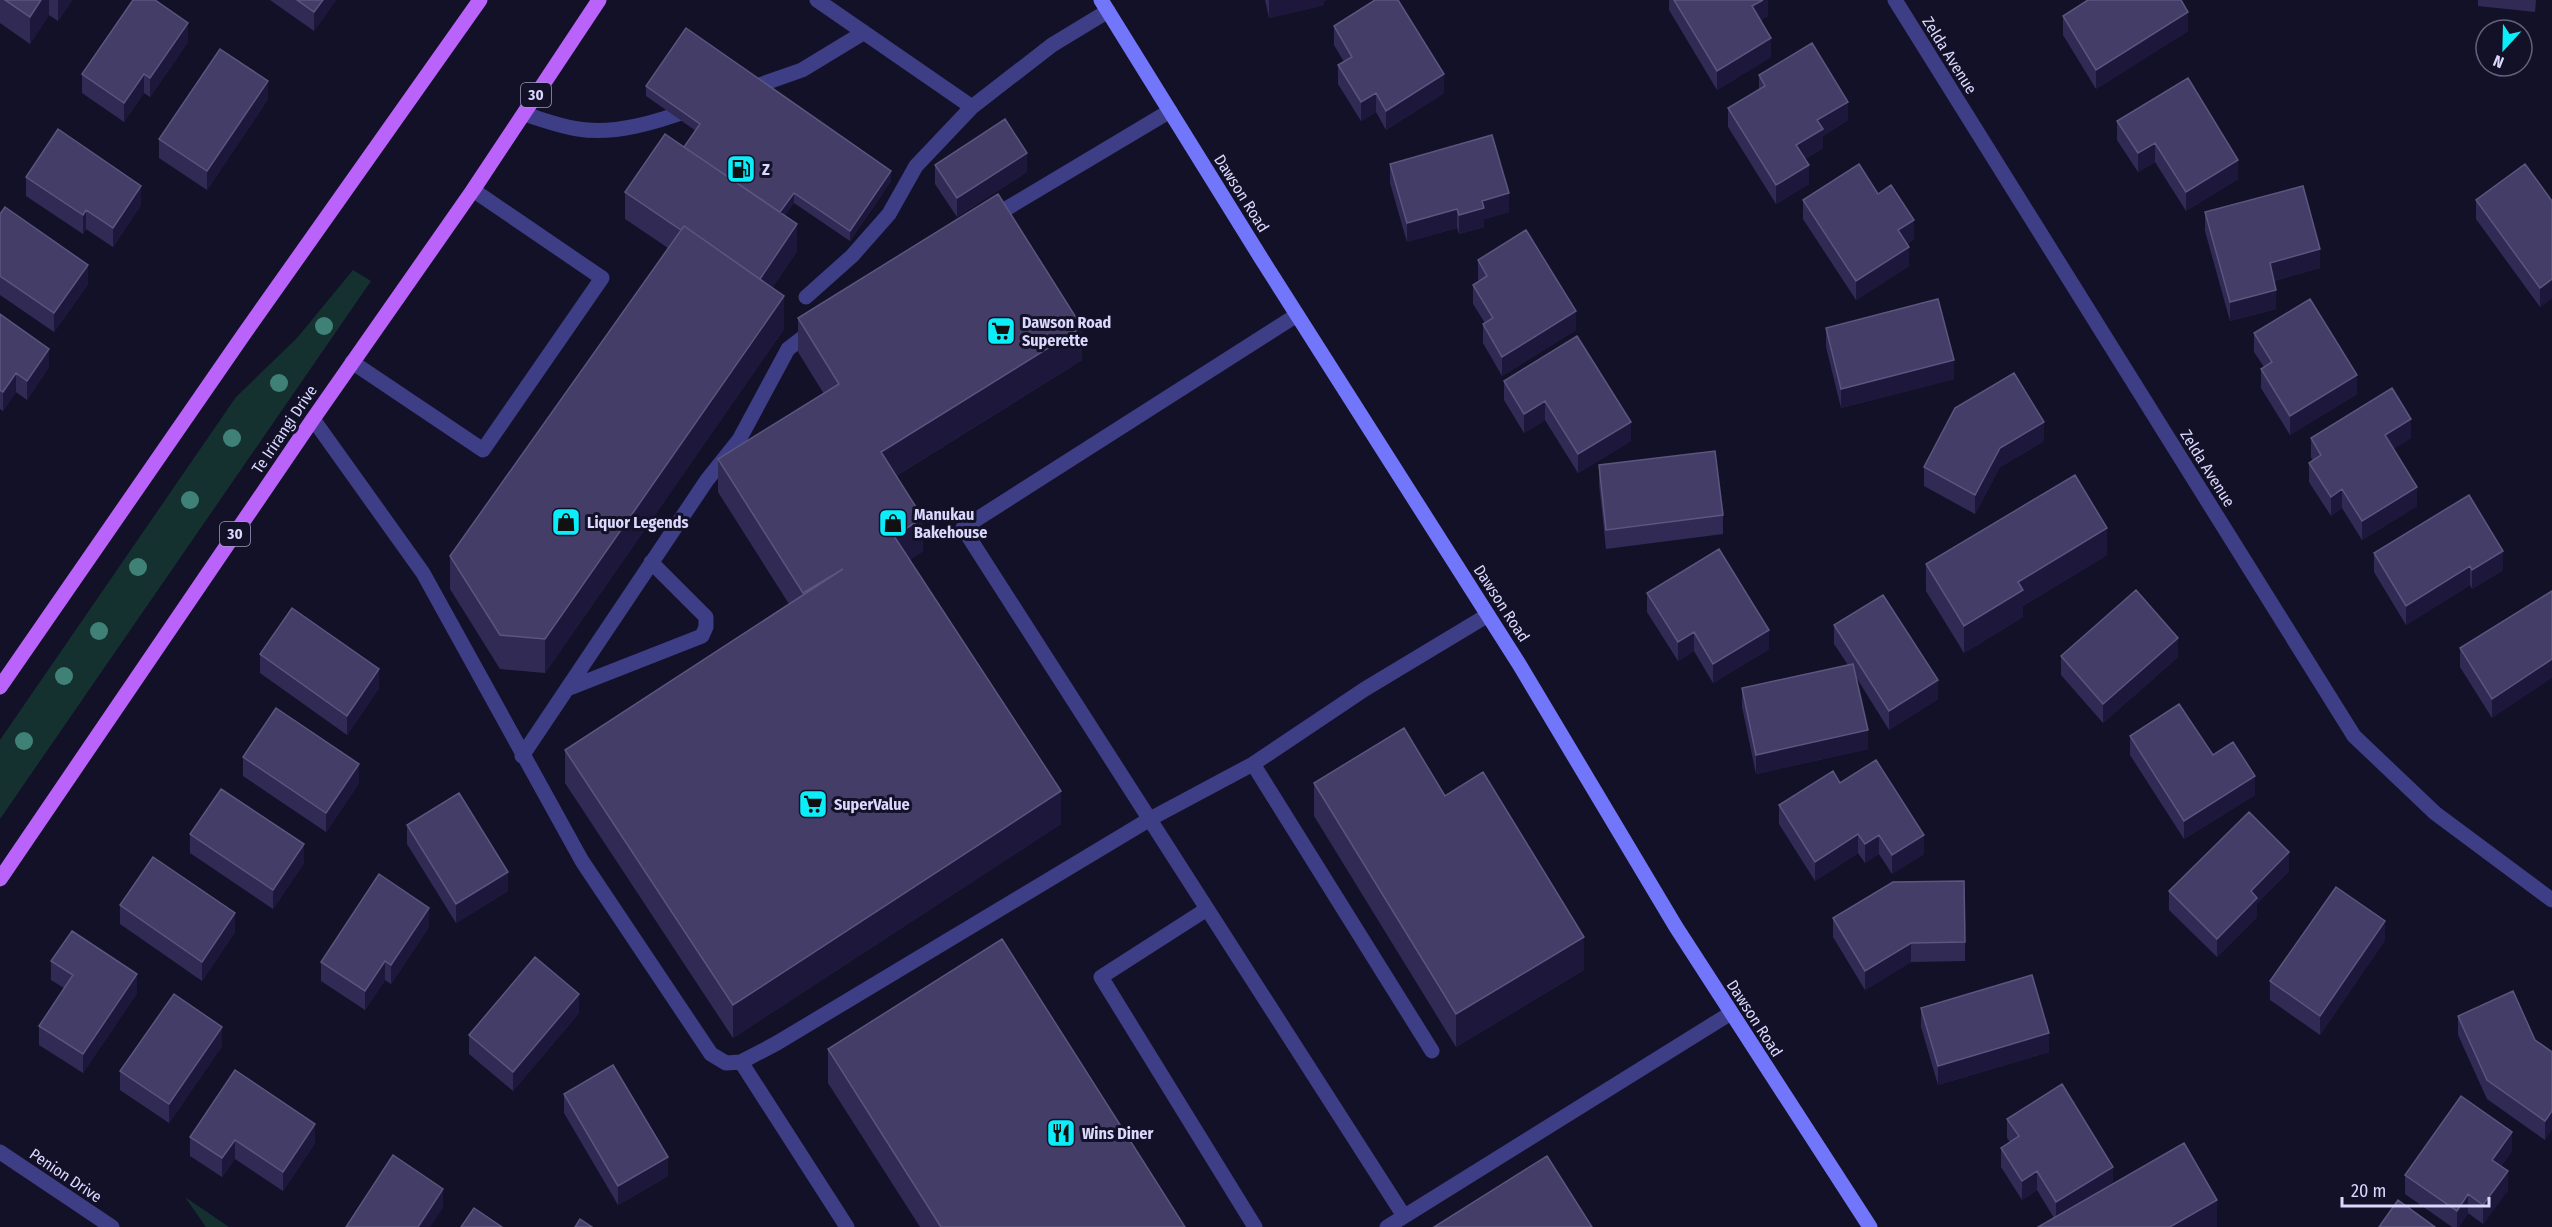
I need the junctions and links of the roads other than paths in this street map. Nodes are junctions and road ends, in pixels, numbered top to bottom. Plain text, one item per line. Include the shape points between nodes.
1 (480, 0) edge
2 (599, 0) edge
3 (817, 0) edge
4 (1895, 0) edge
5 (1105, 6) edge
6 (863, 33) junction
7 (728, 97) edge
8 (706, 104) edge
9 (972, 107) junction
10 (1170, 111) junction
11 (524, 114) junction
12 (473, 190) junction
13 (978, 226) edge
14 (806, 297) dead end
15 (1297, 315) junction
16 (831, 318) edge
17 (352, 362) junction
18 (313, 419) junction
19 (651, 562) junction
20 (1488, 615) junction
21 (0, 687) edge
22 (567, 689) junction
23 (522, 756) junction
24 (1253, 764) junction
25 (1149, 819) junction
26 (0, 879) edge
27 (2552, 900) edge
28 (1207, 909) junction
29 (1731, 1013) junction
30 (1432, 1051) dead end
31 (741, 1062) junction
32 (0, 1152) edge
33 (1404, 1216) junction
34 (112, 1227) edge
35 (847, 1227) edge
36 (1255, 1227) edge
37 (1387, 1227) edge
38 (1870, 1227) edge

1 - 21 main road
2 - 11 main road, Te Irirangi Drive / 30
3 - 6 street
4 - 27 street, Zelda Avenue via 2354,736 2435,813
5 - 9 street
5 - 10 main road, Dawson Road
6 - 7 street via 802,70
6 - 9 street
8 - 11 street via 664,119 604,131 578,129
9 - 14 street via 916,166 890,214 852,256
10 - 13 street
10 - 15 main road, Dawson Road
11 - 12 main road, Te Irirangi Drive / 30
12 - 17 main road, Te Irirangi Drive / 30
12 - 17 street via 602,278 483,450
15 - 20 main road, Dawson Road
15 - 25 street via 963,528
16 - 19 street via 788,349 739,440
17 - 18 main road, Te Irirangi Drive / 30
18 - 23 street via 423,573
18 - 26 main road, Te Irirangi Drive / 30
19 - 22 street
19 - 22 street via 706,617 702,636
20 - 24 street via 1365,689
20 - 29 main road, Dawson Road
22 - 23 street
23 - 31 street via 582,861 711,1054 726,1064
24 - 25 street
24 - 30 street
25 - 28 street
25 - 31 street
28 - 33 street
28 - 36 street via 1101,977
29 - 33 street
29 - 38 main road, Dawson Road
31 - 35 street
32 - 34 street, Penion Drive
33 - 37 street

